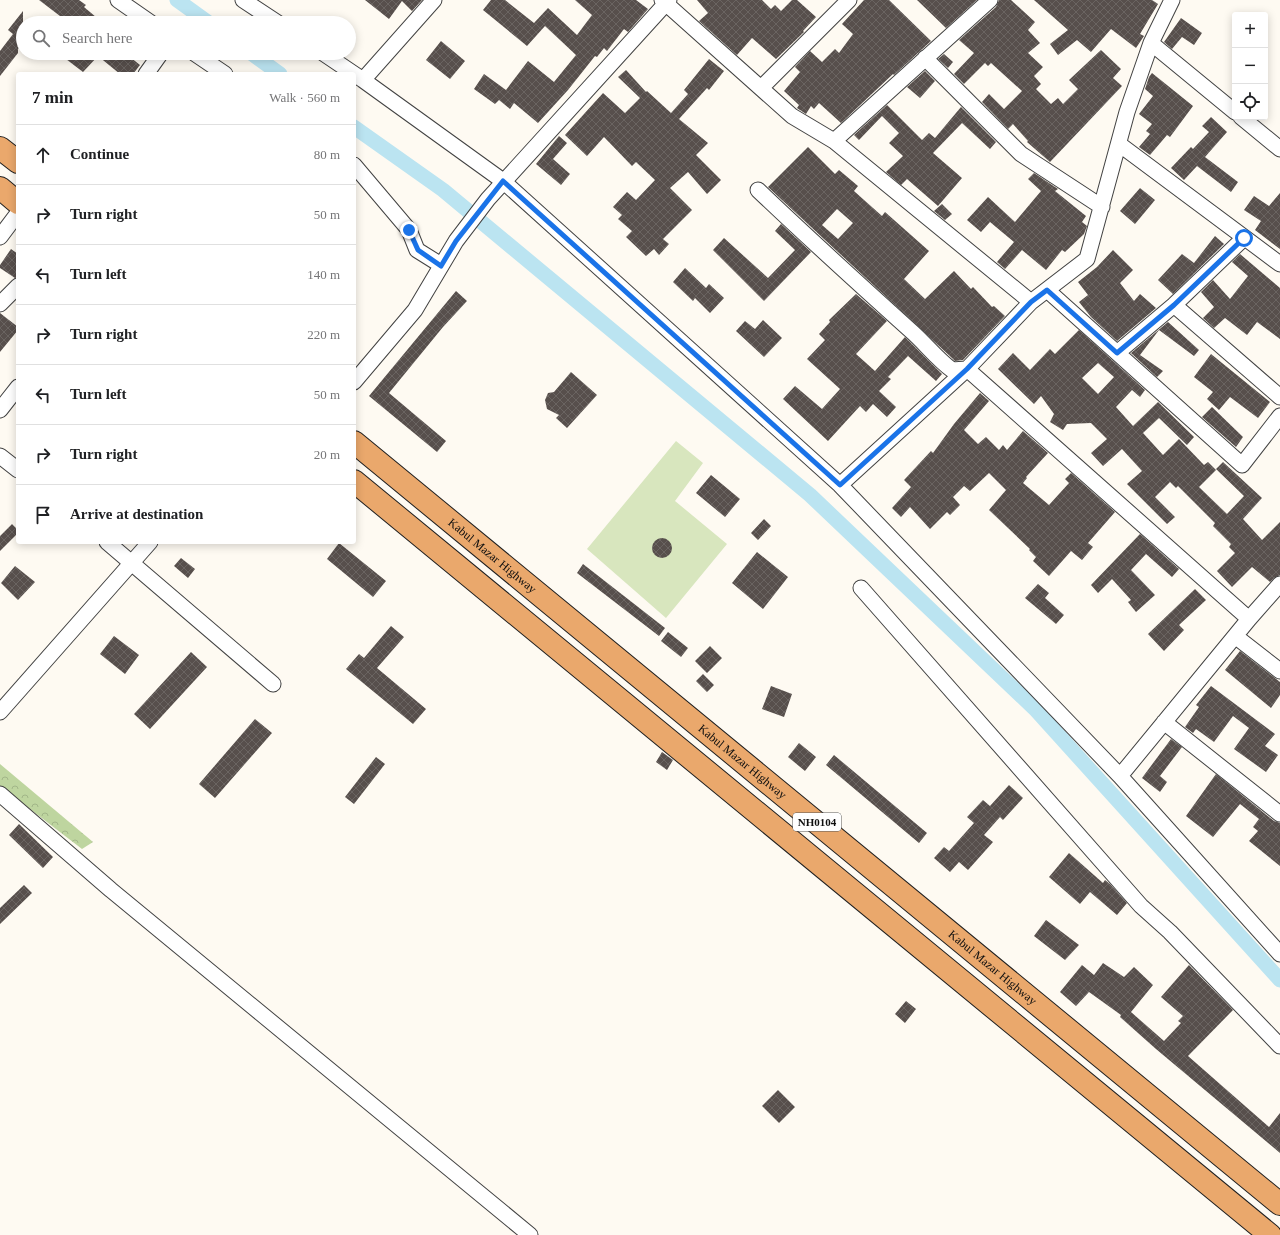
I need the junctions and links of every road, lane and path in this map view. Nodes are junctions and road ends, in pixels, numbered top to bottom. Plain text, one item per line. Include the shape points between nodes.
1 (118, 0) edge
2 (243, 0) edge
3 (434, 0) edge
4 (849, 0) edge
5 (990, 0) edge
6 (1172, 0) edge
7 (666, 1) edge
8 (141, 16) edge
9 (267, 16) edge
10 (1151, 43) junction
11 (925, 58) junction
12 (156, 60) edge
13 (204, 60) edge
14 (333, 60) edge
15 (147, 72) edge
16 (222, 72) edge
17 (351, 72) edge
18 (356, 75) edge
19 (363, 80) junction
20 (761, 88) junction
21 (1232, 110) edge
22 (1245, 120) edge
23 (834, 141) junction
24 (1119, 144) junction
25 (0, 148) edge
26 (1280, 149) edge
27 (16, 160) edge
28 (356, 167) edge
29 (503, 181) junction
30 (0, 188) edge
31 (758, 190) dead end
32 (16, 201) edge
33 (1102, 207) junction
34 (16, 216) edge
35 (0, 237) edge
36 (1244, 238) junction
37 (1280, 264) edge
38 (441, 266) junction
39 (16, 288) edge
40 (1047, 290) junction
41 (1031, 302) junction
42 (0, 304) edge
43 (1174, 305) junction
44 (1117, 353) junction
45 (967, 369) junction
46 (356, 380) edge
47 (16, 390) edge
48 (1280, 397) edge
49 (0, 410) edge
50 (1280, 416) edge
51 (356, 444) edge
52 (0, 456) edge
53 (16, 468) edge
54 (356, 483) edge
55 (840, 485) junction
56 (110, 544) edge
57 (148, 544) edge
58 (132, 562) junction
59 (1280, 584) edge
60 (861, 588) dead end
61 (1248, 620) junction
62 (1235, 636) junction
63 (1280, 671) edge
64 (273, 684) dead end
65 (0, 712) edge
66 (1164, 722) junction
67 (1120, 776) junction
68 (0, 794) edge
69 (1280, 814) edge
70 (1280, 954) edge
71 (1280, 1046) edge
72 (1280, 1204) edge
73 (530, 1235) edge
74 (1270, 1235) edge

1 - 8 street
2 - 9 street
3 - 19 street
4 - 20 street
5 - 11 street
6 - 10 street
7 - 20 street
7 - 29 street
10 - 21 street
10 - 24 street
11 - 23 street
11 - 33 street via 1021,154
12 - 15 street
13 - 16 street
14 - 17 street
18 - 19 street
19 - 29 street
20 - 23 street via 792,116
22 - 26 street
23 - 41 street
24 - 33 street
24 - 36 street
25 - 27 highway
28 - 38 street via 409,230 418,250
29 - 38 street via 456,241
29 - 55 street
30 - 32 highway
31 - 45 street via 937,358 952,370
33 - 40 street via 1087,260
34 - 35 street
36 - 37 street
36 - 43 street
38 - 46 street via 415,310
39 - 42 street
40 - 41 street
40 - 44 street
41 - 45 street
43 - 44 street
43 - 48 street
44 - 50 street via 1242,465
45 - 55 street
45 - 61 street
47 - 49 street
51 - 72 highway, Kabul Mazar Highway / NH0104
52 - 53 street
54 - 74 highway, NH0104
55 - 67 street
56 - 58 street
57 - 58 street
58 - 64 street
58 - 65 street
59 - 61 street
60 - 71 street via 1141,906 1170,932
61 - 62 street
62 - 63 street
62 - 66 street
66 - 67 street
66 - 69 street
67 - 70 street
68 - 73 street via 111,890

